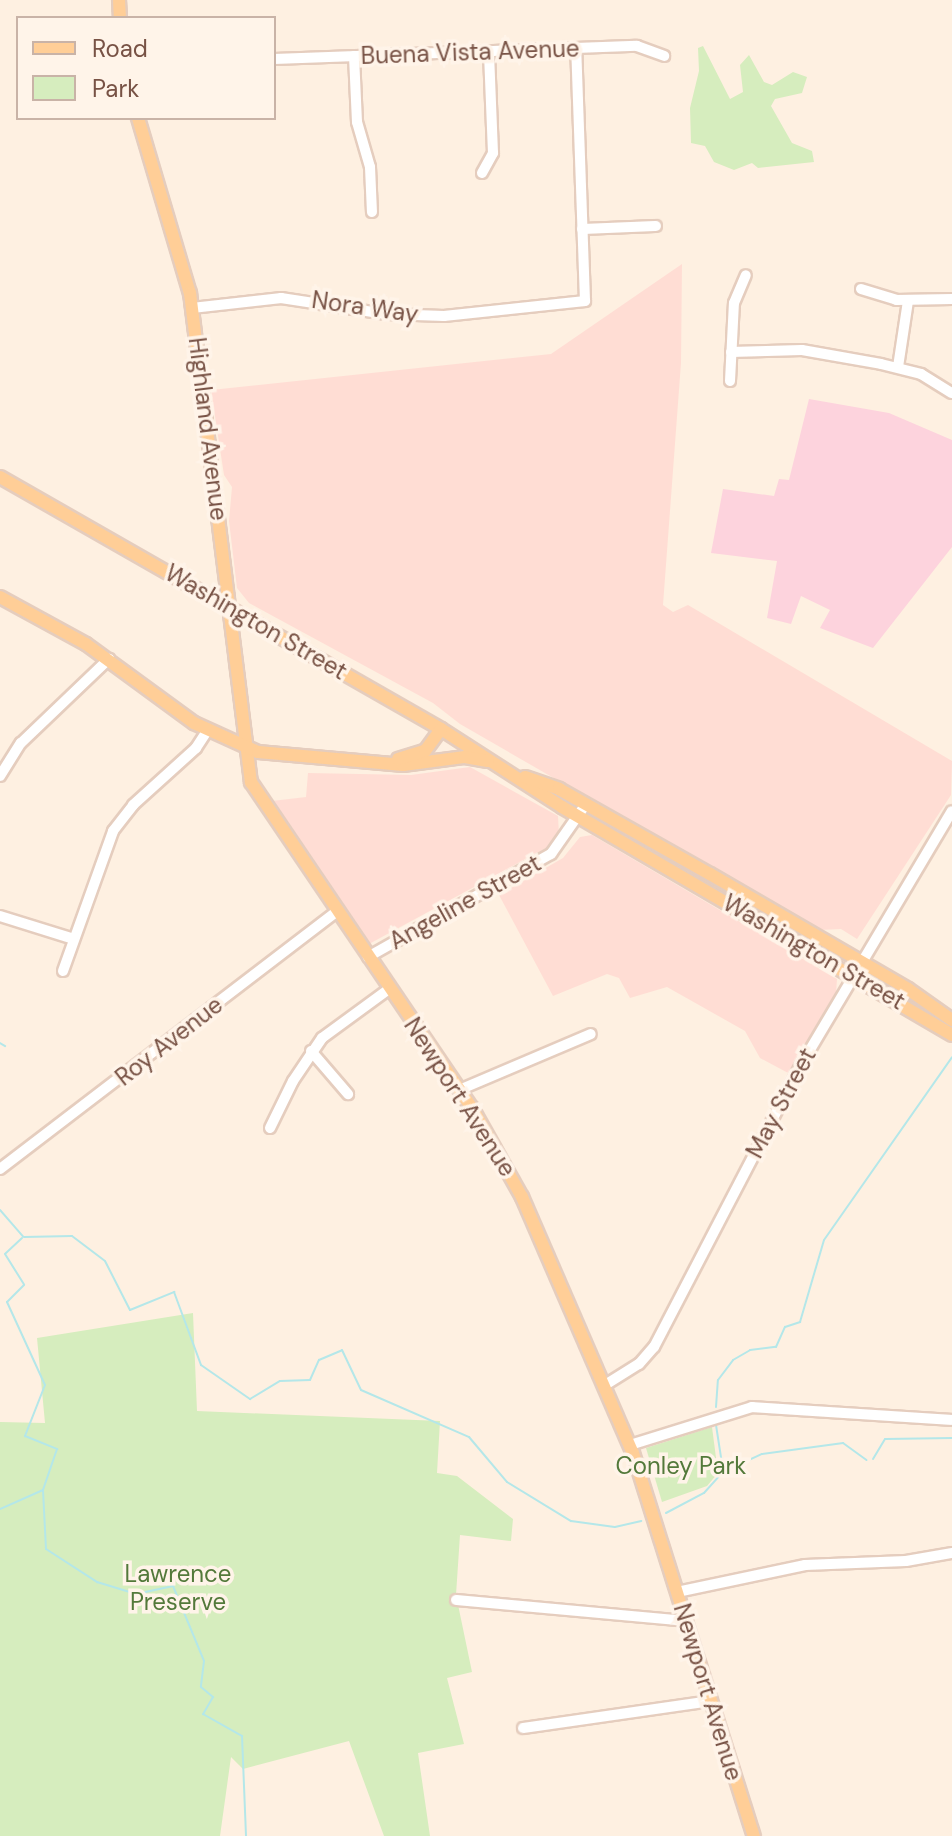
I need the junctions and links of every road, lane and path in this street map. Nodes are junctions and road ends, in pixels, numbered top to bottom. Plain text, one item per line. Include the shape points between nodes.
1 (576, 48) junction
2 (489, 52) junction
3 (354, 56) junction
4 (664, 56) dead end
5 (276, 59) edge
6 (139, 120) edge
7 (482, 173) dead end
8 (372, 212) dead end
9 (656, 226) dead end
10 (582, 229) junction
11 (746, 275) dead end
12 (861, 289) dead end
13 (952, 299) edge
14 (908, 301) junction
15 (192, 308) junction
16 (731, 352) junction
17 (898, 367) junction
18 (730, 381) dead end
19 (952, 393) edge
20 (0, 477) edge
21 (0, 597) edge
22 (230, 607) junction
23 (109, 659) junction
24 (441, 729) junction
25 (207, 731) junction
26 (245, 747) junction
27 (379, 762) junction
28 (495, 763) junction
29 (509, 772) junction
30 (0, 776) edge
31 (586, 804) junction
32 (952, 811) edge
33 (579, 817) junction
34 (336, 912) junction
35 (0, 916) edge
36 (74, 939) junction
37 (368, 957) junction
38 (860, 961) junction
39 (63, 971) dead end
40 (853, 974) junction
41 (389, 989) junction
42 (952, 1020) edge
43 (591, 1034) dead end
44 (952, 1035) edge
45 (311, 1051) junction
46 (459, 1090) junction
47 (348, 1094) dead end
48 (270, 1128) dead end
49 (0, 1169) edge
50 (605, 1385) junction
51 (952, 1420) edge
52 (630, 1445) junction
53 (952, 1553) edge
54 (677, 1592) junction
55 (456, 1600) dead end
56 (686, 1621) junction
57 (711, 1701) junction
58 (523, 1728) dead end
59 (754, 1836) edge

1 - 2 street, Buena Vista Avenue
1 - 4 street, Buena Vista Avenue via 645,46
1 - 10 street
2 - 3 street, Buena Vista Avenue
2 - 7 street via 493,153
3 - 5 street, Buena Vista Avenue
3 - 8 street via 357,122 370,167
6 - 15 main road, Highland Avenue via 180,250
9 - 10 street
10 - 15 street, Nora Way via 585,301 444,316 386,314 295,298
11 - 16 street via 735,296
12 - 14 street
13 - 14 street
14 - 17 street
15 - 22 main road, Highland Avenue
16 - 17 street via 811,351
16 - 18 street
17 - 19 street
20 - 22 main road, Washington Street
21 - 23 main road
22 - 24 main road, Washington Street
22 - 26 main road, Highland Avenue
23 - 25 main road
23 - 30 street via 21,743
24 - 27 main road via 419,755
24 - 28 main road, Washington Street
25 - 26 main road
25 - 36 street via 113,831
26 - 27 main road via 306,759
26 - 34 main road, Newport Avenue via 255,792
27 - 28 main road via 421,765 465,757
28 - 29 main road, Washington Street
29 - 31 main road, Washington Street
29 - 33 main road, Washington Street
31 - 33 street, Angeline Street
31 - 38 main road, Washington Street
32 - 38 street, May Street
33 - 37 street, Angeline Street via 551,854
33 - 40 main road, Washington Street
34 - 37 main road, Newport Avenue
34 - 49 street, Roy Avenue
35 - 36 street
36 - 39 street
37 - 41 main road, Newport Avenue
38 - 40 street, May Street
38 - 42 main road, Washington Street
40 - 44 main road, Washington Street
40 - 50 street, May Street via 654,1347 639,1364
41 - 45 street via 336,1025
41 - 46 main road, Newport Avenue
43 - 46 street
45 - 47 street
45 - 48 street
46 - 50 main road, Newport Avenue via 511,1175
50 - 52 main road, Newport Avenue
51 - 52 street via 752,1407
52 - 54 main road, Newport Avenue
53 - 54 street via 906,1561 805,1565
54 - 56 main road, Newport Avenue
55 - 56 street
56 - 57 main road, Newport Avenue
57 - 58 street
57 - 59 main road, Newport Avenue

